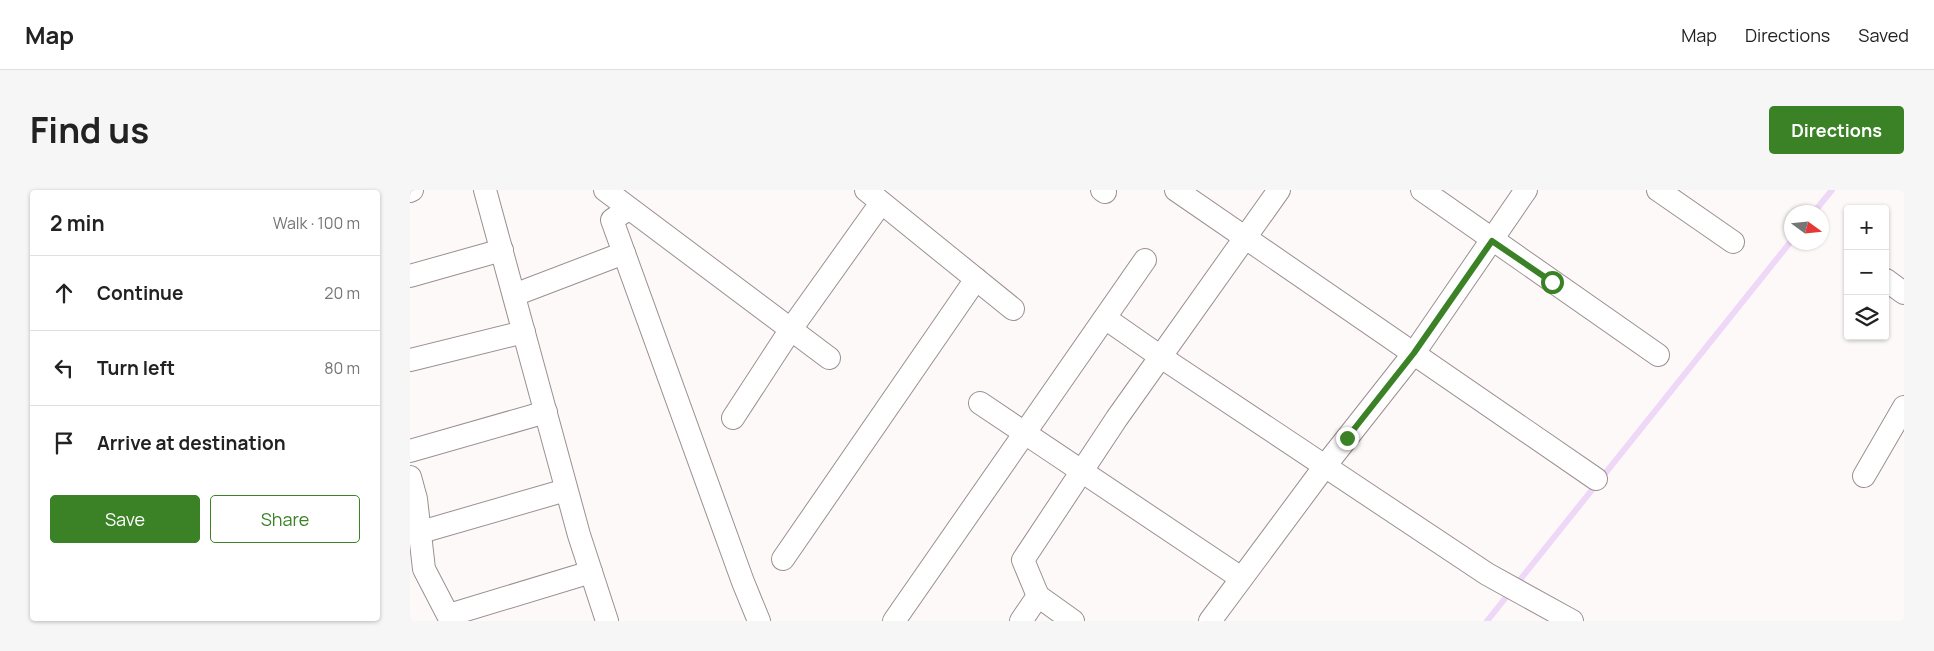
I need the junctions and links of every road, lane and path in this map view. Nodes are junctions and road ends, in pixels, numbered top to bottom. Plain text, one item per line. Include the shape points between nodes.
1 (485, 190) edge
2 (1176, 190) edge
3 (1278, 190) edge
4 (1422, 190) edge
5 (1526, 190) edge
6 (1658, 190) edge
7 (608, 191) edge
8 (873, 196) edge
9 (628, 209) junction
10 (1245, 237) junction
11 (1492, 241) junction
12 (1733, 242) dead end
13 (502, 250) junction
14 (624, 254) junction
15 (1145, 260) dead end
16 (410, 276) edge
17 (976, 279) junction
18 (1889, 282) edge
19 (1904, 293) edge
20 (514, 295) junction
21 (1013, 309) dead end
22 (1105, 318) junction
23 (791, 329) junction
24 (524, 332) junction
25 (1414, 353) junction
26 (1658, 355) dead end
27 (1160, 357) junction
28 (829, 358) dead end
29 (410, 360) edge
30 (980, 404) dead end
31 (1904, 406) edge
32 (546, 412) junction
33 (733, 418) dead end
34 (1024, 434) junction
35 (410, 451) edge
36 (1325, 466) junction
37 (1082, 472) junction
38 (1864, 476) dead end
39 (1596, 479) dead end
40 (411, 483) edge
41 (566, 490) junction
42 (421, 532) junction
43 (783, 559) dead end
44 (417, 570) edge
45 (591, 572) junction
46 (1241, 578) junction
47 (1038, 596) junction
48 (450, 618) edge
49 (607, 621) edge
50 (759, 621) edge
51 (894, 621) edge
52 (1022, 621) edge
53 (1073, 621) edge
54 (1210, 621) edge
55 (1572, 621) edge

1 - 13 street
2 - 10 street
3 - 10 street
4 - 11 street
5 - 11 street
6 - 12 street
7 - 9 street
8 - 17 street
8 - 23 street
9 - 14 street via 612,220
9 - 23 street
10 - 25 street
10 - 27 street
11 - 25 street
11 - 26 street
13 - 16 street
13 - 20 street
14 - 20 street
14 - 50 street
15 - 22 street
17 - 21 street
17 - 43 street
18 - 19 street
20 - 24 street
22 - 27 street
22 - 34 street
23 - 28 street
23 - 33 street
24 - 29 street
24 - 32 street
25 - 36 street
25 - 39 street
27 - 36 street
27 - 37 street
30 - 34 street
31 - 38 street
32 - 35 street
32 - 41 street
34 - 37 street
34 - 51 street
36 - 46 street
36 - 55 street via 1487,574
37 - 46 street
37 - 47 street via 1023,560
40 - 42 street
41 - 42 street
41 - 45 street
42 - 44 street
44 - 48 street
45 - 48 street
45 - 49 street
46 - 54 street
47 - 52 street
47 - 53 street

